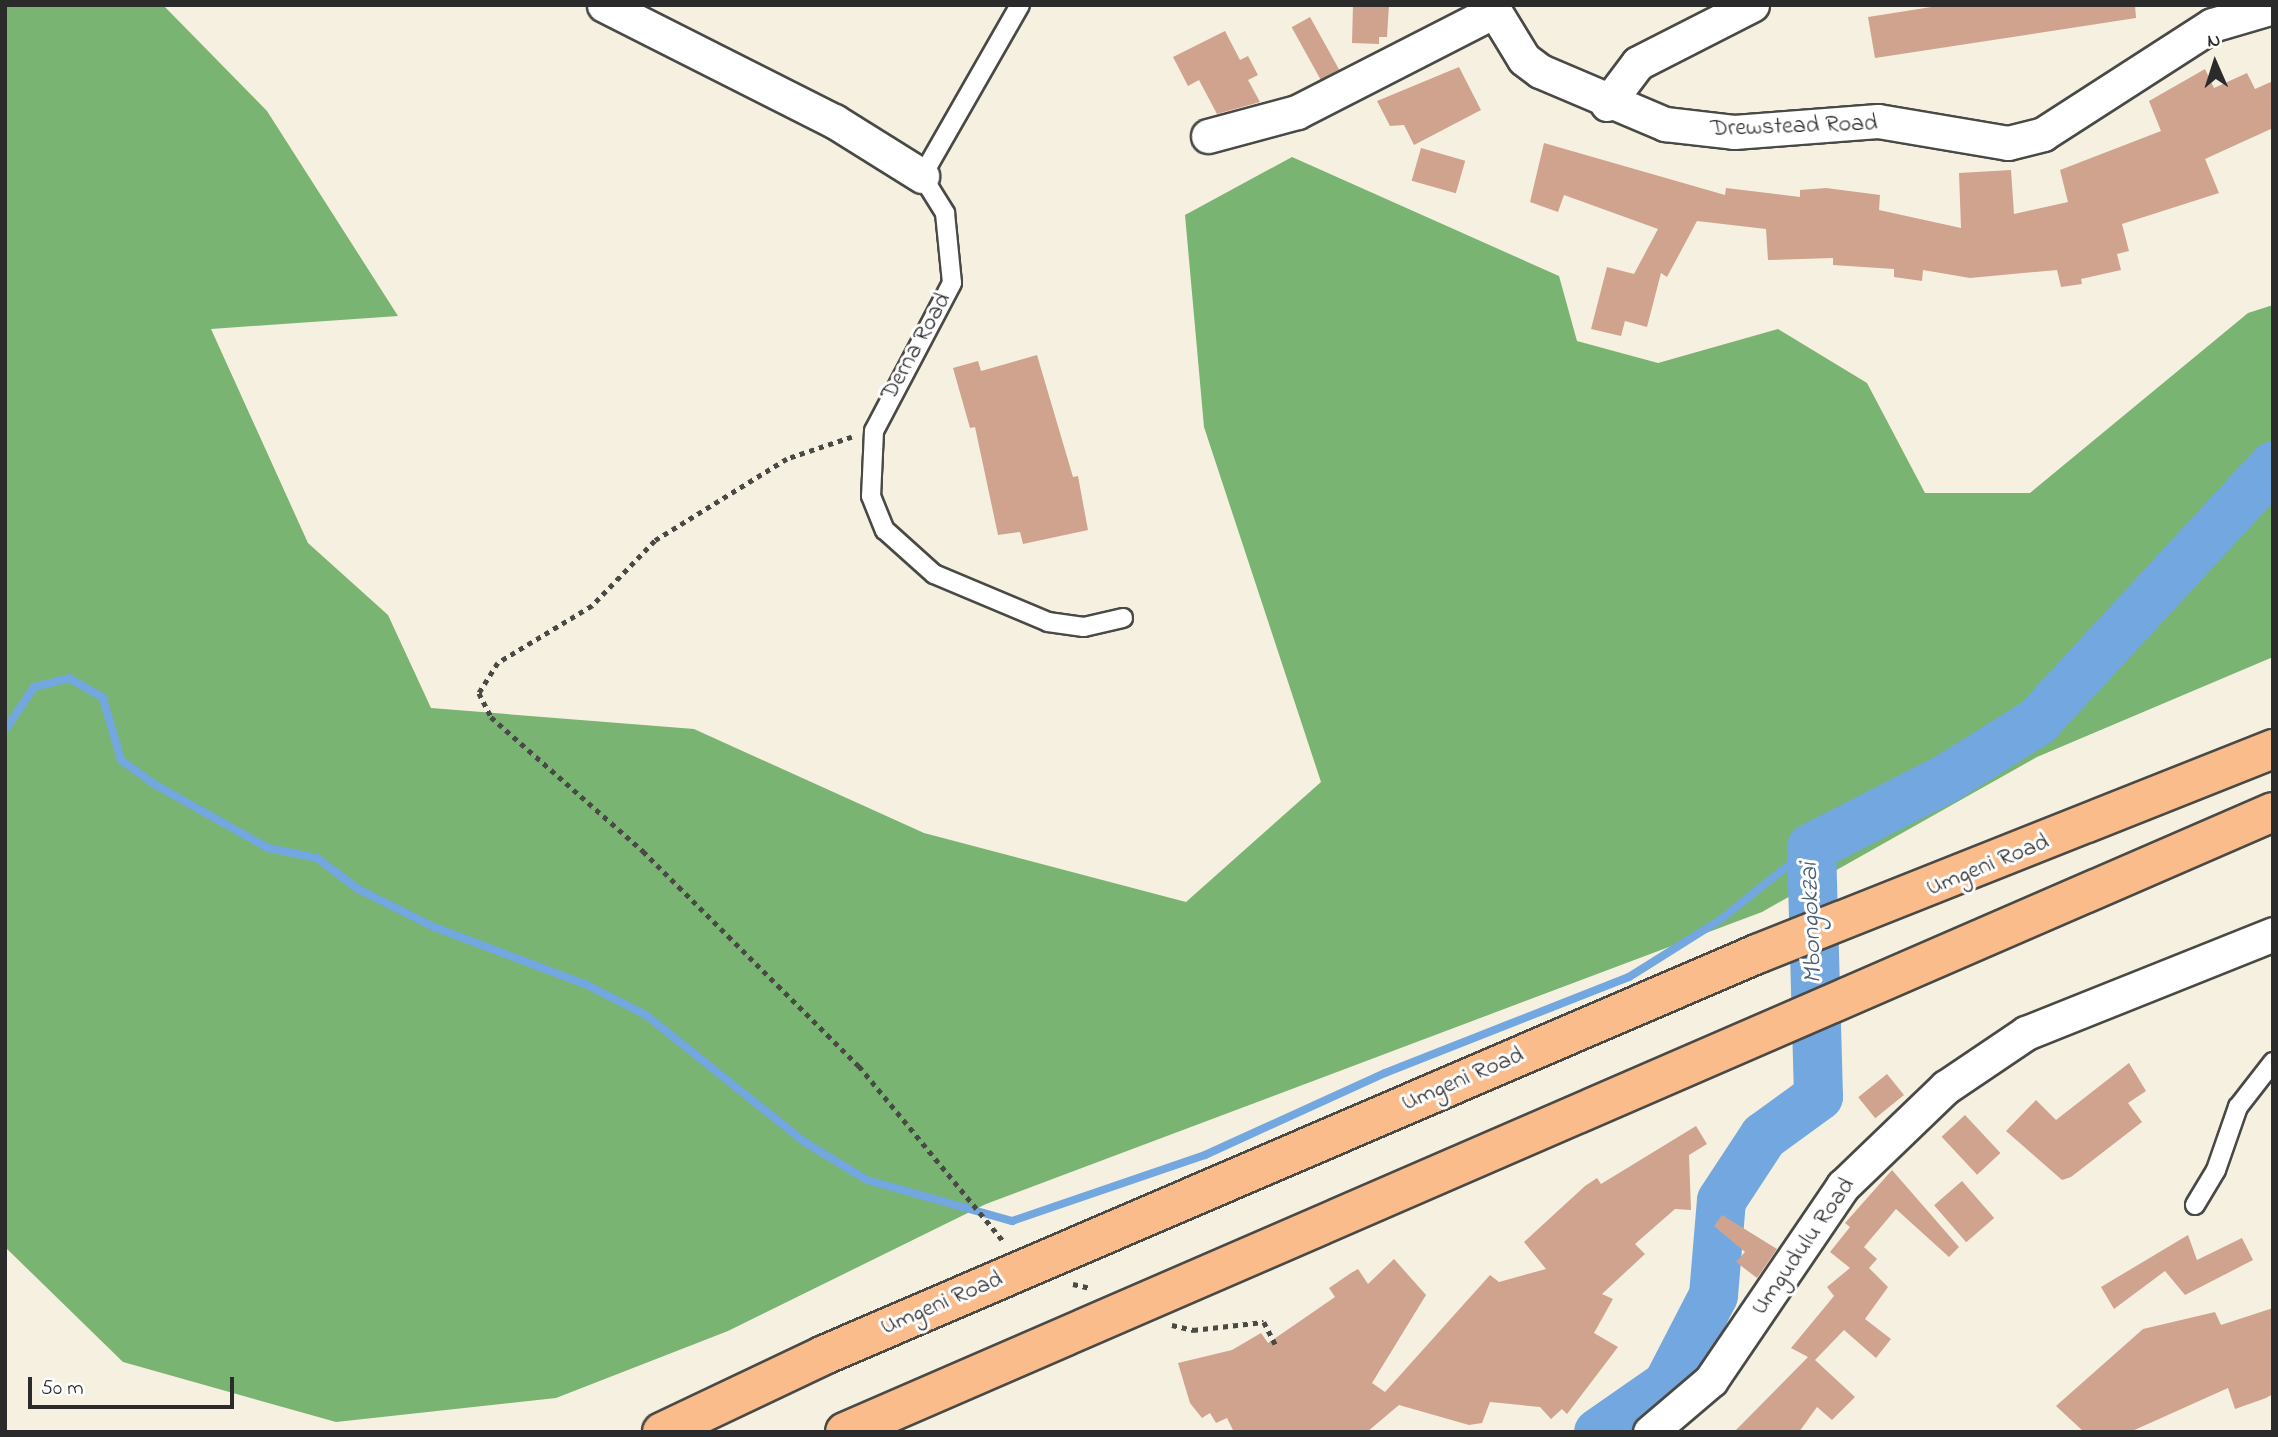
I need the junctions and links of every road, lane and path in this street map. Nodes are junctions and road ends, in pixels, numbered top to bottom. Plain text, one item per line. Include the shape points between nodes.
1 (1020, 5) edge
2 (1752, 5) edge
3 (2273, 7) edge
4 (618, 8) edge
5 (1492, 8) edge
6 (1607, 104) junction
7 (1208, 136) dead end
8 (922, 176) junction
9 (874, 432) junction
10 (1123, 618) dead end
11 (2273, 748) edge
12 (2273, 812) edge
13 (2273, 934) edge
14 (2273, 1062) edge
15 (2195, 1206) dead end
16 (982, 1212) dead end
17 (662, 1432) edge
18 (845, 1432) edge
19 (1650, 1432) edge

1 - 8 lane
2 - 6 street via 1639,63
3 - 6 street, Drewstead Road via 2212,25 2025,141 1994,143 1878,121 1707,131
4 - 8 street, Derna Road via 834,121
5 - 6 street, Drewstead Road via 1524,59
5 - 7 street via 1297,112
8 - 9 lane, Derna Road via 947,221 952,283
9 - 10 lane, Derna Road via 869,477 877,514 914,562 1048,622 1084,627
9 - 16 path via 787,459 670,531 592,606 498,663 479,693 491,717 643,851 859,1066
11 - 17 highway, Umgeni Road via 1757,954 824,1355
12 - 18 highway
13 - 19 street, Umgudulu Road via 2026,1034 1946,1087 1843,1186 1711,1380
14 - 15 lane via 2238,1107 2216,1170

